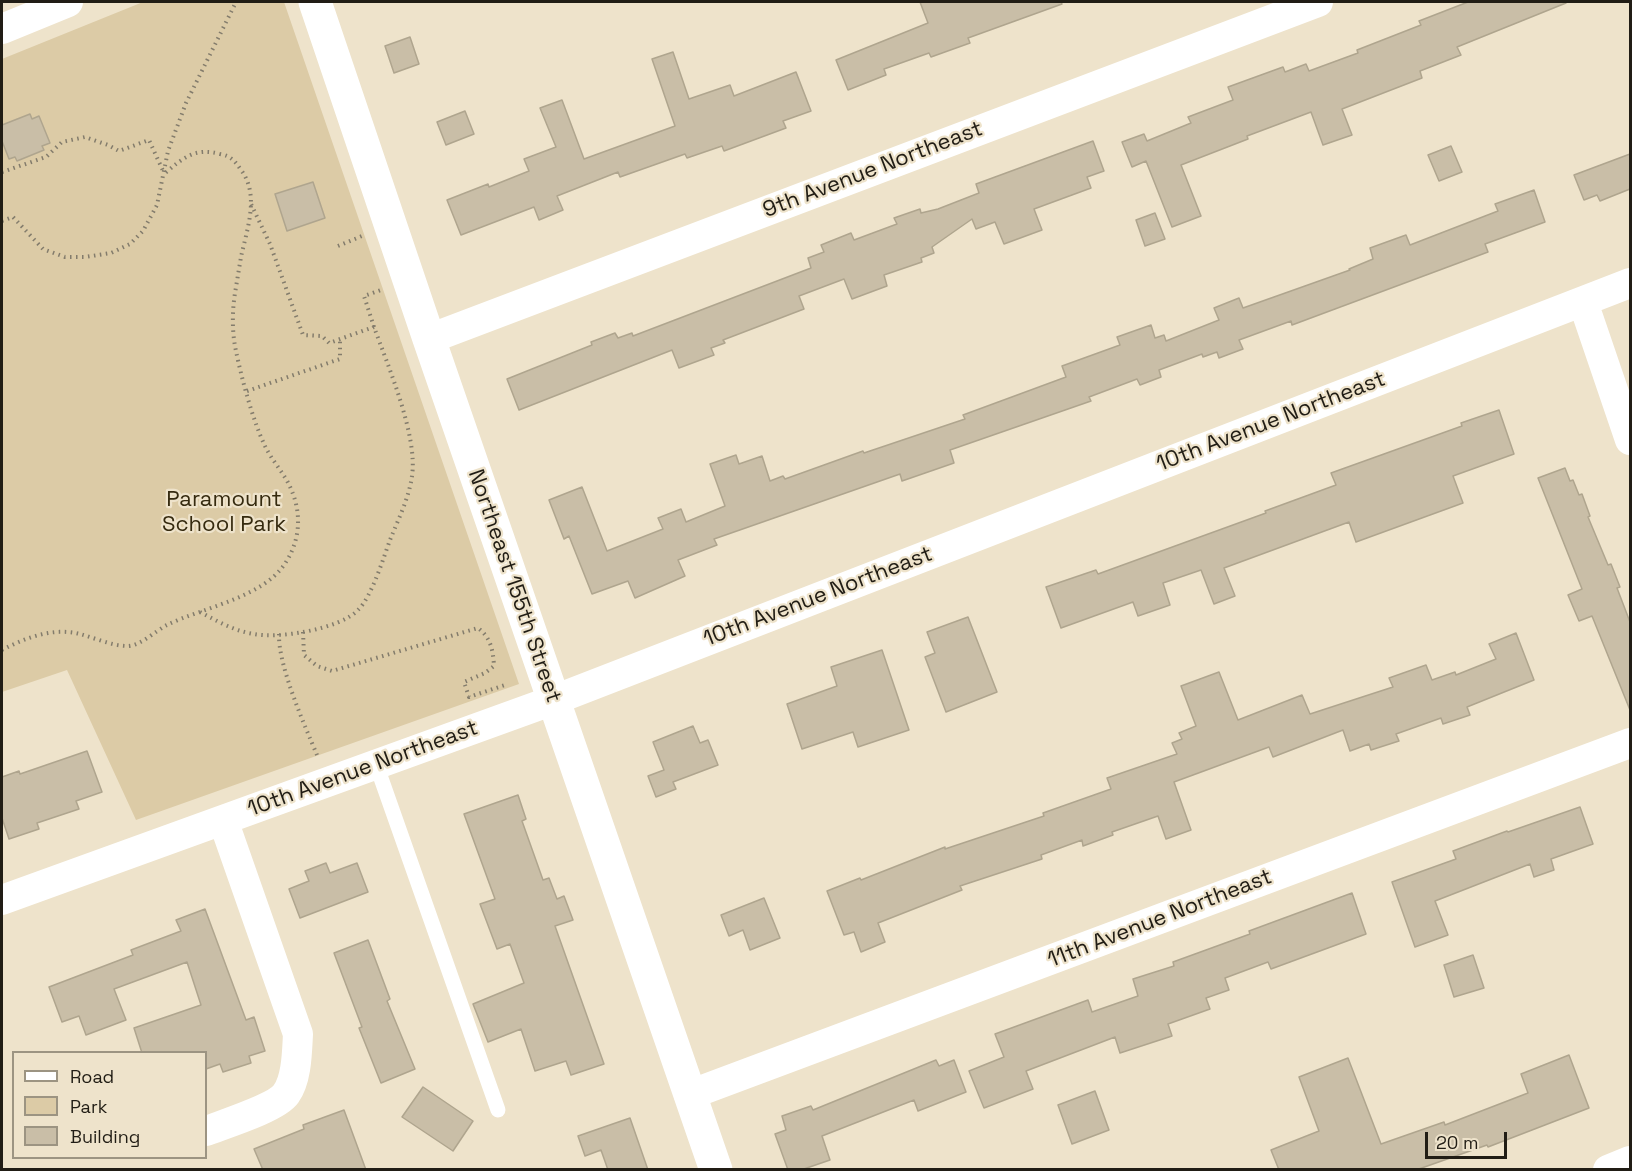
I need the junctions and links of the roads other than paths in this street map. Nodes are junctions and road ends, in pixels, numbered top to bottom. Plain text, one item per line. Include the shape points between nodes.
1 (68, 2) edge
2 (315, 2) edge
3 (1318, 2) edge
4 (2, 29) edge
5 (1630, 283) edge
6 (1583, 302) junction
7 (429, 339) junction
8 (1630, 440) edge
9 (554, 700) junction
10 (1630, 743) edge
11 (376, 764) junction
12 (223, 820) junction
13 (2, 900) edge
14 (689, 1095) junction
15 (498, 1110) dead end
16 (207, 1131) edge
17 (1630, 1161) edge
18 (716, 1170) edge
19 (1608, 1170) edge

1 - 4 street
2 - 7 street, Northeast 155th Street
3 - 7 street, 9th Avenue Northeast
5 - 6 street, 10th Avenue Northeast
6 - 8 street
6 - 9 street, 10th Avenue Northeast
7 - 9 street, Northeast 155th Street
9 - 11 street, 10th Avenue Northeast
9 - 14 street, Northeast 155th Street
10 - 14 street, 11th Avenue Northeast
11 - 12 street, 10th Avenue Northeast
11 - 15 lane
12 - 13 street, 10th Avenue Northeast
12 - 16 street via 298,1034 297,1066 286,1094 260,1111
14 - 18 street, Northeast 155th Street
17 - 19 street

